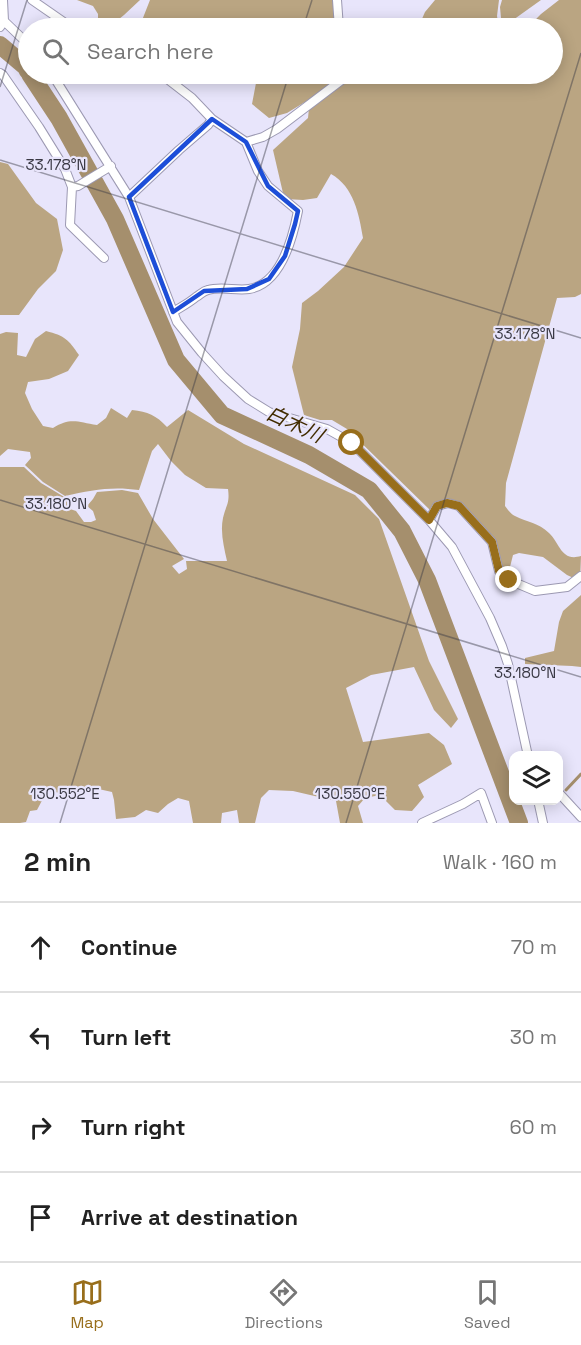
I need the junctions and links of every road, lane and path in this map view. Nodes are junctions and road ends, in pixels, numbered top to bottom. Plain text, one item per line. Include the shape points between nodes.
1 (3, 0) edge
2 (32, 0) edge
3 (337, 0) edge
4 (57, 18) edge
5 (338, 18) edge
6 (2, 24) edge
7 (18, 36) edge
8 (0, 73) edge
9 (58, 84) edge
10 (174, 84) edge
11 (336, 84) edge
12 (212, 119) junction
13 (246, 142) junction
14 (111, 166) junction
15 (75, 187) junction
16 (129, 197) junction
17 (104, 258) dead end
18 (173, 312) junction
19 (429, 520) junction
20 (581, 576) edge
21 (527, 751) edge
22 (563, 798) edge
23 (539, 805) edge
24 (581, 818) edge
25 (422, 823) edge
26 (492, 823) edge
27 (543, 823) edge

1 - 6 street
2 - 4 street
3 - 5 street
6 - 7 street
8 - 15 street
9 - 14 street
10 - 12 street
11 - 13 street via 277,129
12 - 13 street
12 - 16 street
13 - 18 street via 268,186 297,211 285,256 269,279 255,288 214,288
14 - 15 street
14 - 16 street
15 - 17 street via 70,225
16 - 18 street
18 - 19 street via 202,353 248,399 269,412 327,429 352,443
19 - 20 street via 437,506 459,506 492,542 499,571 509,580 535,591 567,587
19 - 21 street via 452,547 502,646
22 - 24 street
23 - 27 street
25 - 26 street via 481,793

